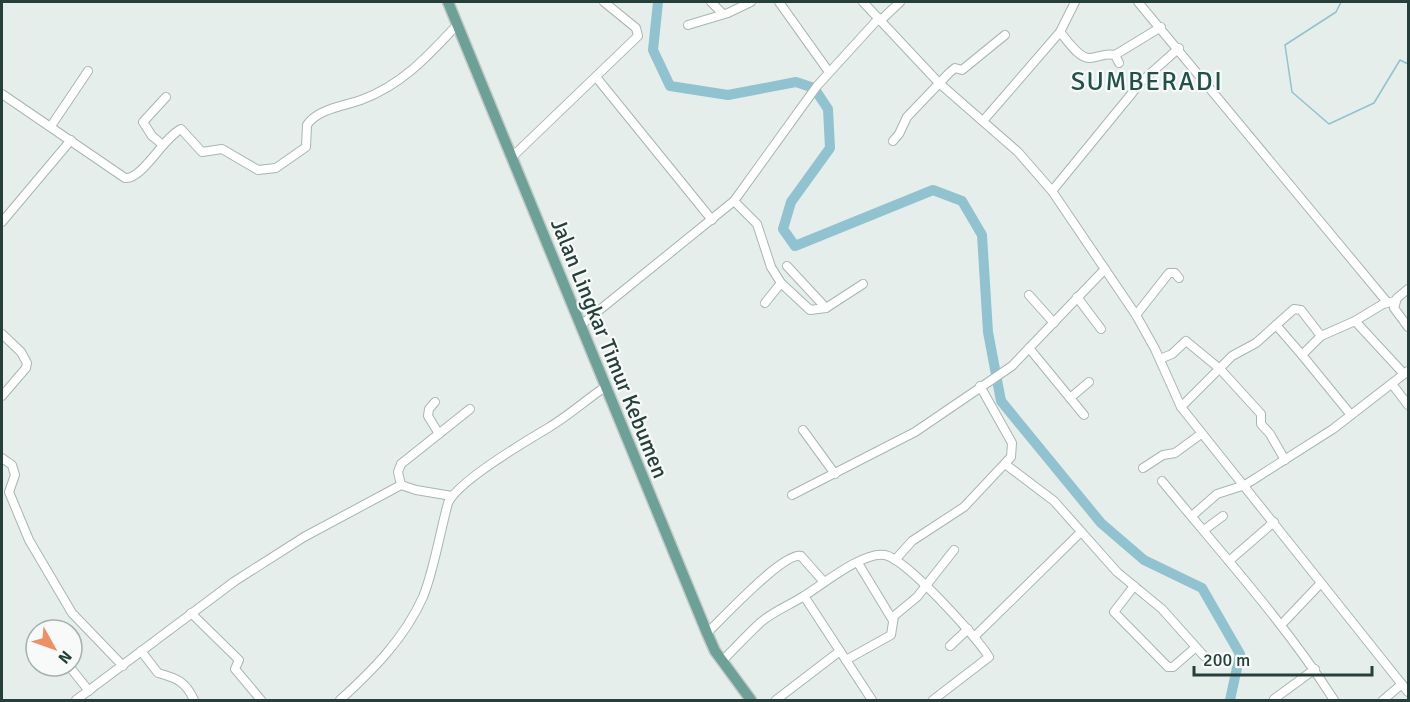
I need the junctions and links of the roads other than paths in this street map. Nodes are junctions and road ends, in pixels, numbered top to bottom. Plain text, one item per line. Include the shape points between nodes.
1 (448, 2) edge
2 (604, 2) edge
3 (711, 2) edge
4 (751, 2) edge
5 (779, 2) edge
6 (863, 2) edge
7 (900, 2) edge
8 (1075, 2) edge
9 (1138, 2) edge
10 (723, 14) junction
11 (880, 19) junction
12 (457, 25) junction
13 (688, 25) dead end
14 (1161, 27) junction
15 (1060, 32) junction
16 (1005, 35) dead end
17 (1179, 48) junction
18 (88, 71) dead end
19 (829, 72) junction
20 (596, 77) junction
21 (939, 83) junction
22 (2, 94) edge
23 (166, 97) dead end
24 (983, 121) junction
25 (51, 126) junction
26 (70, 140) junction
27 (893, 141) dead end
28 (163, 145) junction
29 (511, 158) junction
30 (1052, 191) junction
31 (734, 201) junction
32 (712, 220) junction
33 (2, 222) edge
34 (788, 266) dead end
35 (1105, 269) junction
36 (1179, 278) dead end
37 (781, 283) junction
38 (863, 284) dead end
39 (1408, 289) edge
40 (1029, 295) dead end
41 (1077, 297) junction
42 (1391, 301) junction
43 (765, 303) dead end
44 (826, 308) junction
45 (1136, 315) junction
46 (1355, 321) junction
47 (1054, 323) junction
48 (581, 325) junction
49 (1276, 325) junction
50 (1408, 327) edge
51 (1101, 329) dead end
52 (2, 334) edge
53 (1321, 336) junction
54 (1029, 348) junction
55 (1302, 355) junction
56 (1160, 359) junction
57 (1220, 369) junction
58 (1406, 372) edge
59 (1089, 382) dead end
60 (1392, 384) junction
61 (982, 385) junction
62 (605, 387) junction
63 (2, 396) edge
64 (1070, 399) junction
65 (435, 402) dead end
66 (1408, 405) edge
67 (1181, 407) junction
68 (470, 409) dead end
69 (1084, 415) dead end
70 (1351, 415) junction
71 (803, 430) dead end
72 (439, 434) junction
73 (1200, 434) junction
74 (2, 458) edge
75 (1285, 460) junction
76 (1005, 464) junction
77 (1143, 468) dead end
78 (835, 474) junction
79 (1162, 481) dead end
80 (401, 484) junction
81 (1245, 485) junction
82 (792, 495) dead end
83 (452, 496) junction
84 (1192, 516) junction
85 (1223, 516) dead end
86 (1274, 522) junction
87 (1204, 530) junction
88 (1080, 533) junction
89 (954, 550) dead end
90 (895, 560) junction
91 (1228, 561) junction
92 (858, 563) junction
93 (824, 582) junction
94 (1320, 584) junction
95 (924, 585) junction
96 (1134, 586) junction
97 (804, 597) junction
98 (190, 613) junction
99 (892, 619) junction
100 (1281, 625) junction
101 (968, 629) junction
102 (707, 633) junction
103 (974, 637) junction
104 (950, 646) dead end
105 (1196, 647) junction
106 (141, 651) junction
107 (840, 651) junction
108 (1204, 656) dead end
109 (846, 660) junction
110 (722, 661) junction
111 (123, 666) junction
112 (1315, 669) junction
113 (79, 678) edge
114 (1402, 684) junction
115 (89, 691) junction
116 (1408, 692) edge
117 (1274, 699) dead end
118 (76, 700) edge
119 (194, 700) edge
120 (261, 700) edge
121 (340, 700) edge
122 (751, 700) edge
123 (776, 700) edge
124 (872, 700) edge
125 (933, 700) edge
126 (1334, 700) edge
127 (1383, 700) edge

1 - 12 main road, Jalan Lingkar Timur Kebumen
2 - 20 street via 636,28 639,35
3 - 10 street
4 - 10 street
5 - 19 street
6 - 11 street
7 - 11 street
8 - 15 street
9 - 14 street
10 - 13 street
11 - 19 street
11 - 21 street
12 - 28 street via 403,80 311,119 306,147 276,168 258,170 222,149 202,152 183,129
12 - 29 main road, Jalan Lingkar Timur Kebumen
14 - 15 street via 1117,59 1103,54 1082,57
14 - 17 street
15 - 24 street
16 - 21 street via 962,70 952,69
17 - 30 street via 1142,81
17 - 42 street
18 - 25 street
19 - 31 street
20 - 29 street
20 - 32 street
21 - 24 street
21 - 27 street via 907,117
22 - 25 street
23 - 28 street via 143,122
24 - 30 street via 1018,152
25 - 26 street
26 - 28 street via 130,179
26 - 33 street
29 - 48 main road, Jalan Lingkar Timur Kebumen
30 - 35 street
31 - 32 street
31 - 37 street via 757,224 771,267
32 - 48 street
34 - 44 street
35 - 41 street
35 - 45 street
36 - 45 street via 1169,273
37 - 43 street
37 - 44 street via 810,310
38 - 44 street
39 - 42 street
40 - 47 street
41 - 47 street
41 - 51 street
42 - 46 street
42 - 50 street
45 - 56 street
46 - 53 street
46 - 58 street
47 - 54 street
48 - 62 main road, Jalan Lingkar Timur Kebumen
49 - 53 street via 1298,309
49 - 55 street
49 - 57 street
52 - 63 street via 26,357 27,363
53 - 55 street
54 - 61 street via 1012,366
54 - 64 street
55 - 70 street
56 - 57 street via 1173,354 1186,341
56 - 67 street
57 - 67 street
57 - 75 street via 1261,414 1261,424
58 - 60 street
59 - 64 street
60 - 66 street
60 - 70 street
61 - 76 street via 1012,442 1013,453
61 - 78 street via 915,432
62 - 83 street via 509,451
62 - 102 main road, Jalan Lingkar Timur Kebumen
64 - 69 street
65 - 72 street via 428,416
67 - 73 street
68 - 72 street
70 - 75 street
71 - 78 street
72 - 80 street via 401,464
73 - 77 street via 1174,454 1162,455
73 - 81 street
74 - 111 street via 12,465 15,475 9,492 42,564 72,613
75 - 81 street
76 - 88 street via 1054,501
76 - 90 street via 964,507 912,541
78 - 82 street
79 - 84 street
80 - 83 street
80 - 98 street via 304,537
81 - 84 street via 1217,494
81 - 86 street
83 - 121 street via 417,609 385,658
84 - 87 street
85 - 87 street
86 - 91 street
86 - 94 street
87 - 91 street
88 - 96 street
88 - 103 street
89 - 95 street
90 - 92 street via 878,555
90 - 95 street
91 - 100 street
92 - 93 street
92 - 99 street
93 - 97 street
93 - 102 street via 796,555 764,578
94 - 100 street
94 - 114 street
95 - 99 street
95 - 101 street
96 - 105 street via 1169,616
96 - 105 street via 1114,612 1168,667
97 - 107 street
97 - 110 street via 762,622
98 - 106 street
98 - 120 street via 239,660 234,669
99 - 109 street via 891,635
100 - 112 street
101 - 103 street
101 - 104 street
102 - 110 main road, Jalan Lingkar Timur Kebumen
103 - 125 street via 989,657
105 - 108 street
106 - 111 street
106 - 119 street via 158,673 174,676 183,683
107 - 109 street
107 - 123 street
109 - 124 street
110 - 122 main road, Jalan Lingkar Timur Kebumen
111 - 115 street
112 - 117 street
112 - 126 street
113 - 115 street
114 - 116 street
114 - 127 street
115 - 118 street

